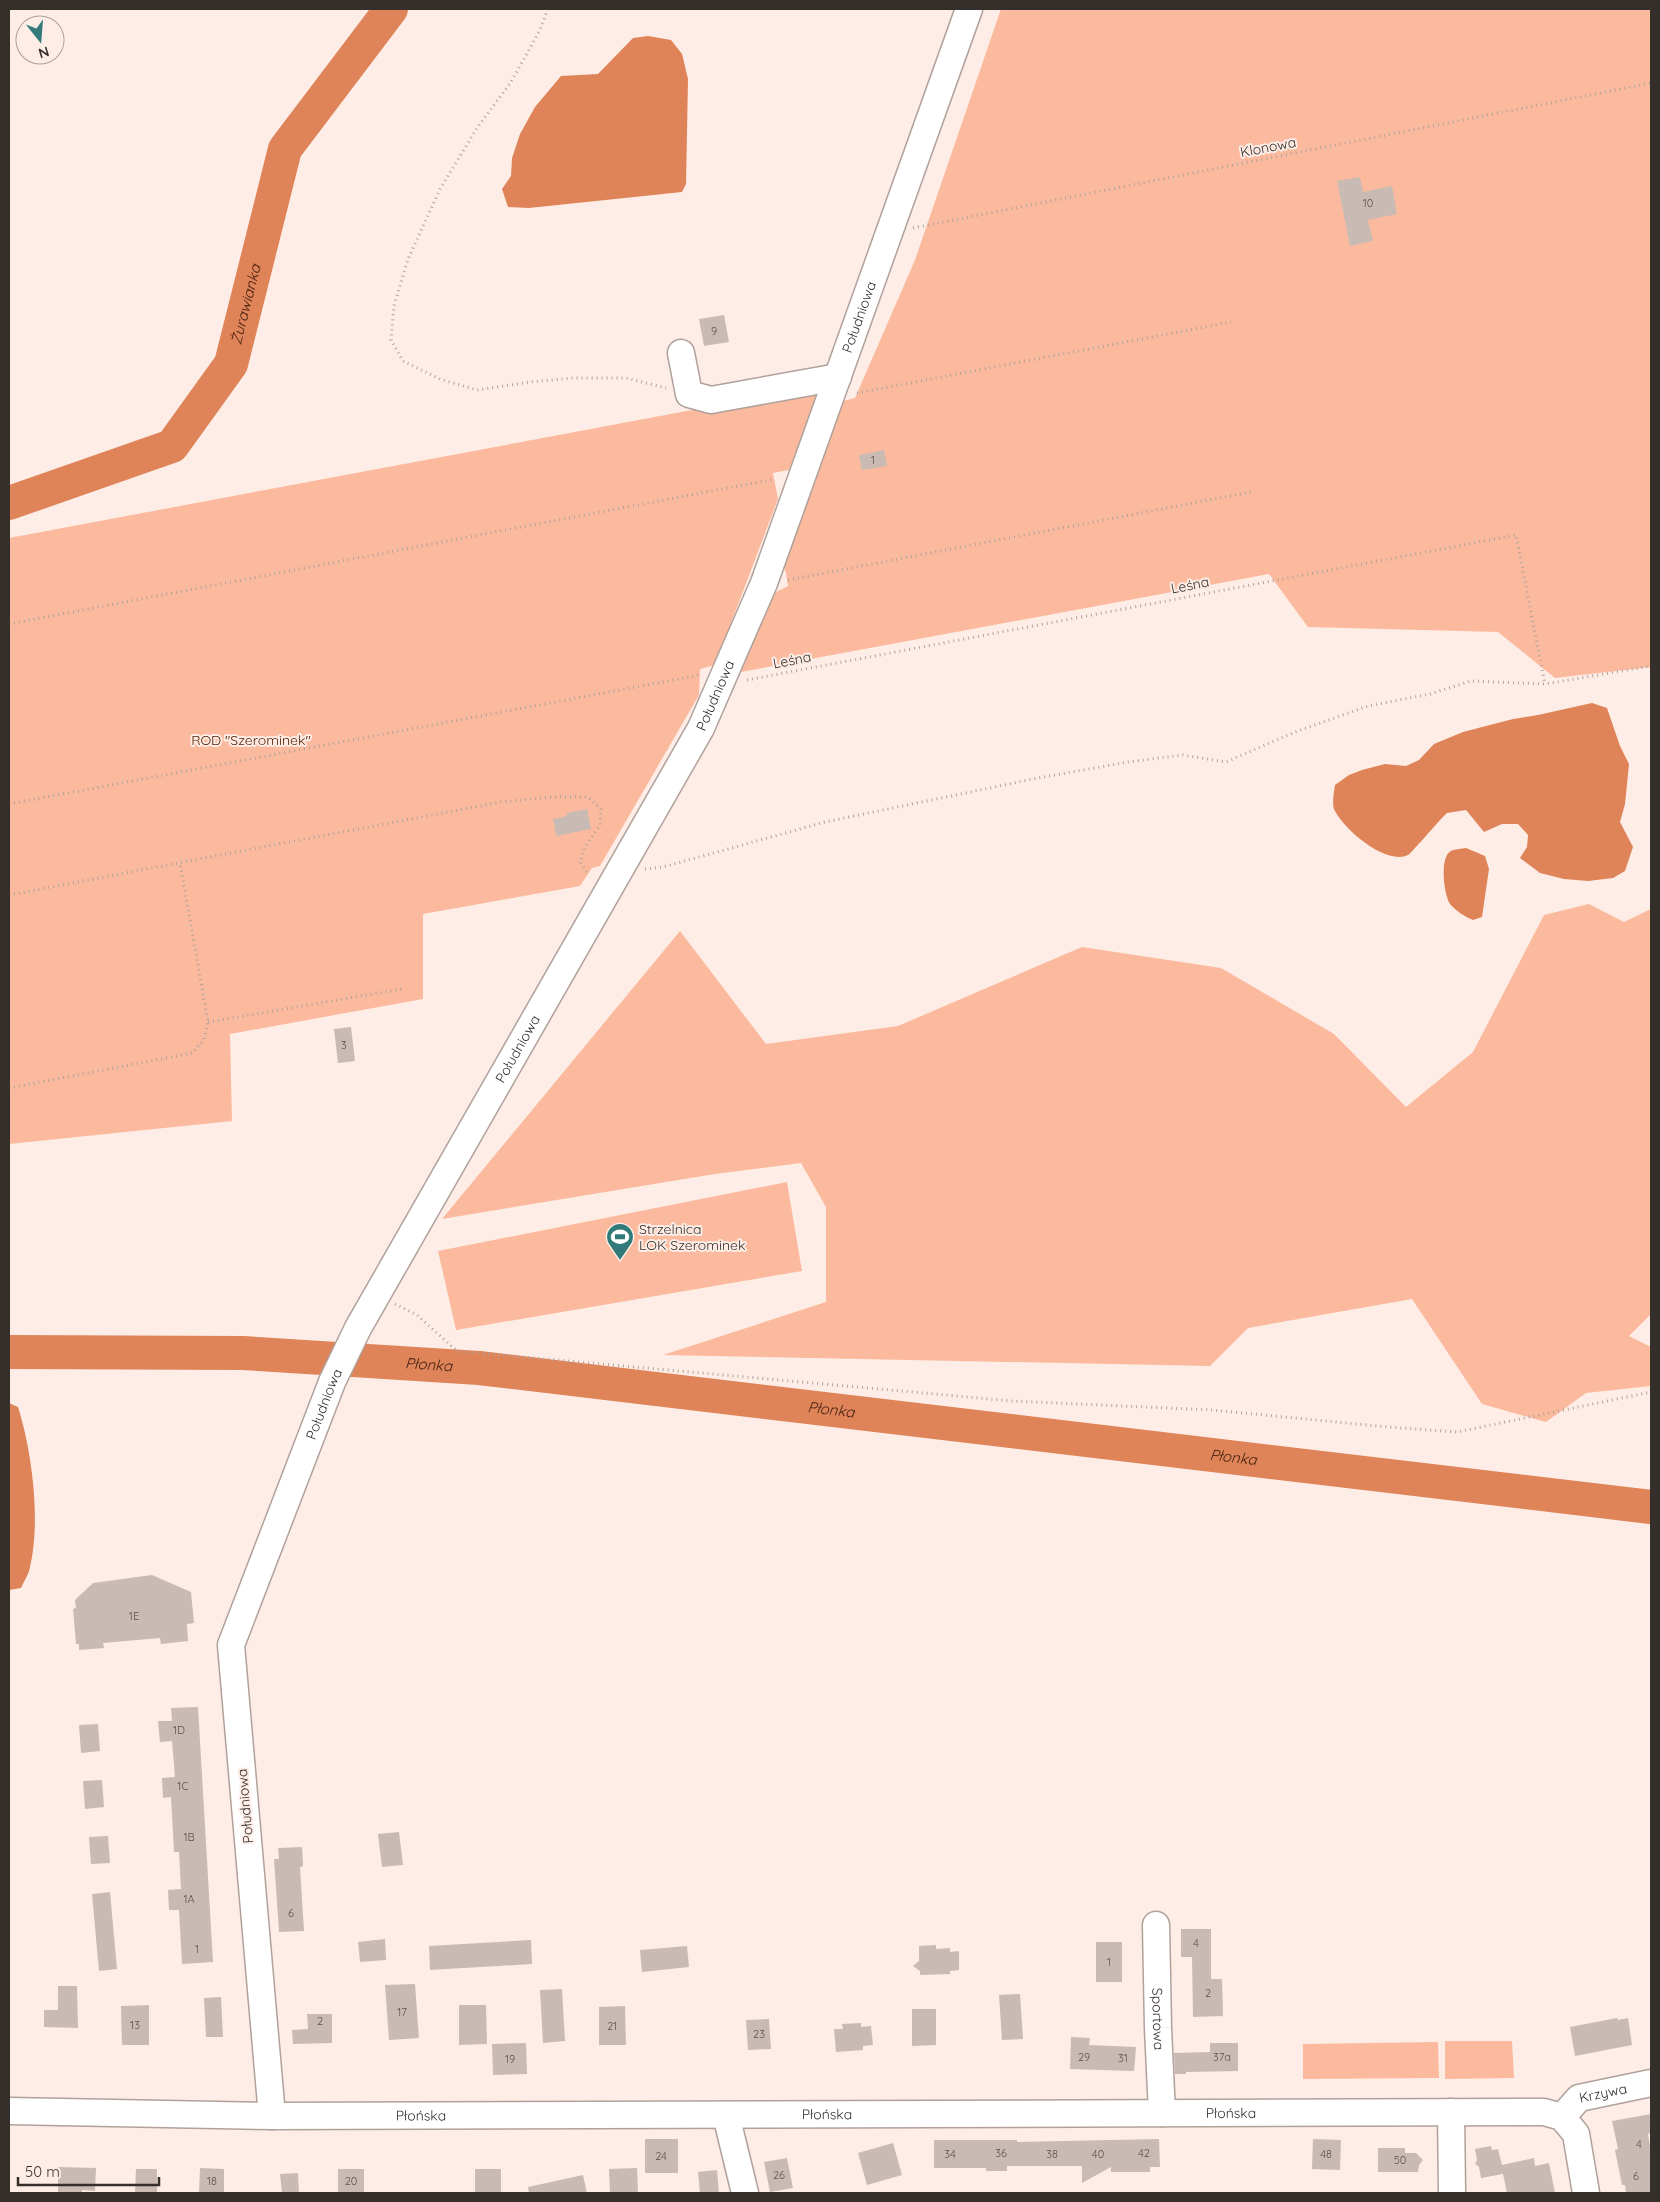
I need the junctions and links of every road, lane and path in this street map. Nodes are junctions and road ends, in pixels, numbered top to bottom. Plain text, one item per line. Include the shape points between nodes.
1 (548, 9) edge
2 (969, 9) edge
3 (1651, 84) edge
4 (889, 233) junction
5 (1231, 322) dead end
6 (681, 353) dead end
7 (847, 385) junction
8 (688, 394) junction
9 (775, 479) dead end
10 (1251, 492) dead end
11 (787, 580) dead end
12 (9, 624) edge
13 (1651, 666) edge
14 (710, 680) junction
15 (1545, 684) junction
16 (9, 804) edge
17 (180, 863) junction
18 (619, 872) junction
19 (588, 874) dead end
20 (9, 895) edge
21 (402, 989) dead end
22 (208, 1022) junction
23 (9, 1088) edge
24 (377, 1296) junction
25 (1651, 1392) edge
26 (1156, 1925) dead end
27 (1651, 2083) edge
28 (9, 2111) edge
29 (1451, 2112) junction
30 (1162, 2113) junction
31 (726, 2115) junction
32 (272, 2116) junction
33 (1562, 2116) junction
34 (745, 2193) edge
35 (1452, 2193) edge
36 (1586, 2193) edge

1 - 8 path via 511,82 476,128 440,189 408,259 394,306 391,340 403,361 440,379 477,390 573,378 626,378
2 - 4 street, Południowa
3 - 4 path, Klonowa
4 - 7 street, Południowa
5 - 7 path
6 - 8 street
7 - 8 street via 710,400
7 - 14 street, Południowa via 764,583
9 - 12 path
10 - 11 path
13 - 15 path
14 - 15 path, Leśna via 1516,535
14 - 16 path
14 - 18 street, Południowa via 701,728
15 - 18 path via 1471,681 1430,694 1368,706 1295,732 1226,762 1183,755 1101,766 825,822 663,867
17 - 19 path via 500,802 588,797 601,809 600,825 585,847 580,862
17 - 20 path
17 - 22 path
18 - 24 street, Południowa
21 - 22 path
22 - 23 path via 204,1040 192,1053
24 - 25 path via 417,1315 457,1350 1012,1401 1212,1410 1458,1432
24 - 32 street, Południowa via 332,1382 231,1645
26 - 30 street, Sportowa
27 - 33 street, Krzywa via 1579,2098
28 - 32 street, Płońska
29 - 30 street, Płońska
29 - 33 street, Płońska via 1544,2112
29 - 35 street
30 - 31 street, Płońska
31 - 32 street, Płońska
31 - 34 street
33 - 36 street via 1576,2134

